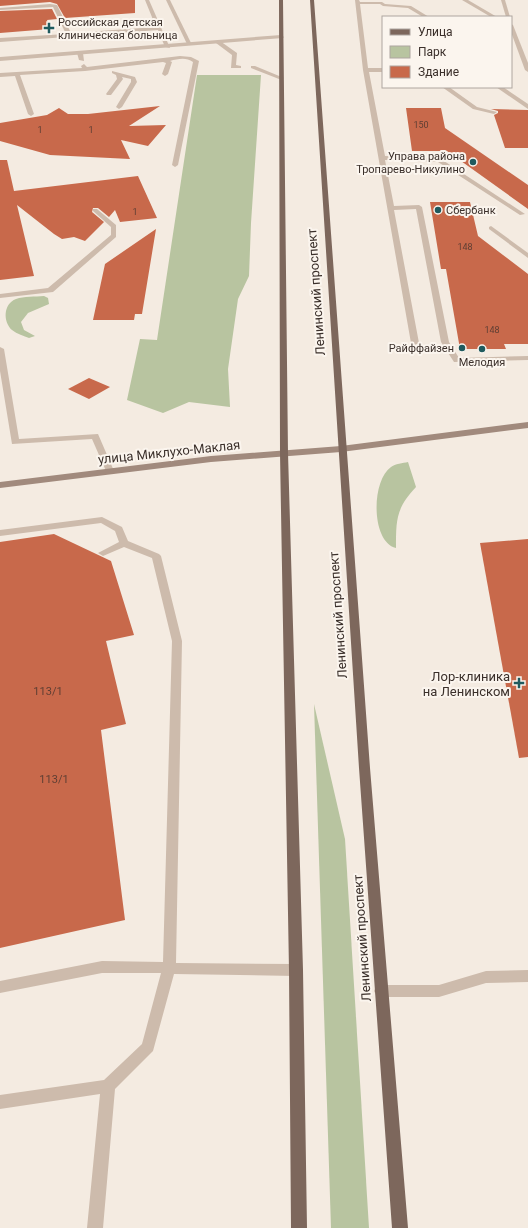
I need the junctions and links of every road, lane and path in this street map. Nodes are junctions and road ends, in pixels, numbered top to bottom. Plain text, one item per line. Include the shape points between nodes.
1 (147, 0) edge
2 (168, 0) edge
3 (281, 0) edge
4 (312, 0) edge
5 (464, 0) edge
6 (502, 0) edge
7 (358, 1) edge
8 (0, 9) edge
9 (425, 16) edge
10 (492, 16) edge
11 (508, 16) edge
12 (159, 28) junction
13 (512, 28) edge
14 (61, 35) junction
15 (69, 35) junction
16 (281, 37) junction
17 (0, 40) edge
18 (63, 41) dead end
19 (517, 41) edge
20 (218, 42) junction
21 (190, 44) junction
22 (168, 46) junction
23 (80, 53) junction
24 (0, 59) edge
25 (164, 60) junction
26 (84, 65) junction
27 (101, 67) junction
28 (239, 67) dead end
29 (253, 67) dead end
30 (366, 70) junction
31 (382, 70) edge
32 (528, 70) edge
33 (17, 74) junction
34 (119, 74) junction
35 (165, 74) dead end
36 (0, 75) edge
37 (281, 78) junction
38 (445, 88) edge
39 (500, 88) edge
40 (109, 94) dead end
41 (119, 107) dead end
42 (528, 107) edge
43 (494, 112) dead end
44 (31, 114) dead end
45 (382, 158) junction
46 (175, 166) dead end
47 (392, 208) junction
48 (95, 210) dead end
49 (522, 214) dead end
50 (491, 228) dead end
51 (528, 256) edge
52 (0, 296) edge
53 (415, 343) dead end
54 (0, 349) edge
55 (528, 358) edge
56 (528, 425) edge
57 (341, 449) junction
58 (284, 453) junction
59 (110, 471) junction
60 (0, 485) edge
61 (0, 533) edge
62 (124, 543) junction
63 (103, 553) dead end
64 (169, 968) junction
65 (296, 970) junction
66 (528, 976) edge
67 (0, 988) edge
68 (381, 991) junction
69 (108, 1086) junction
70 (0, 1102) edge
71 (94, 1228) edge
72 (299, 1228) edge
73 (400, 1228) edge

1 - 12 street
2 - 21 street
3 - 16 main road
4 - 57 main road, Ленинский проспект
5 - 10 street
6 - 11 street
7 - 9 street via 409,7
7 - 30 street
8 - 15 street via 55,6
12 - 15 street
12 - 22 street
13 - 19 street
14 - 15 street
14 - 17 street
14 - 18 street
16 - 20 street
16 - 37 main road
19 - 32 street
20 - 21 street
20 - 28 street via 235,54 233,67
21 - 22 street
22 - 23 street
23 - 24 street
23 - 26 street
25 - 27 street
25 - 35 street via 168,62
25 - 46 street via 193,58 196,61
26 - 27 street
26 - 33 street
27 - 34 street
29 - 37 street
30 - 31 street
30 - 45 street
33 - 36 street
33 - 44 street
34 - 40 street via 120,79
34 - 41 street via 133,78 134,82
37 - 58 main road
38 - 43 street via 475,108
39 - 42 street
45 - 47 street
45 - 49 street via 439,160
47 - 53 street
47 - 55 street via 419,207 445,342 457,360
48 - 52 street via 114,226 114,236 50,290
50 - 51 street
54 - 59 street via 14,428 14,442 95,436
56 - 57 main road, улица Миклухо-Маклая
57 - 58 main road, улица Миклухо-Маклая
57 - 68 main road, Ленинский проспект
58 - 59 main road, улица Миклухо-Маклая
58 - 65 main road
59 - 60 main road, улица Миклухо-Маклая
61 - 62 street via 102,520 119,529
62 - 63 street
62 - 64 street via 156,556 178,641
64 - 65 street
64 - 67 street via 102,967
64 - 69 street via 148,1046
65 - 72 main road
66 - 68 street via 486,977 439,991
68 - 73 main road, Ленинский проспект
69 - 70 street
69 - 71 street

